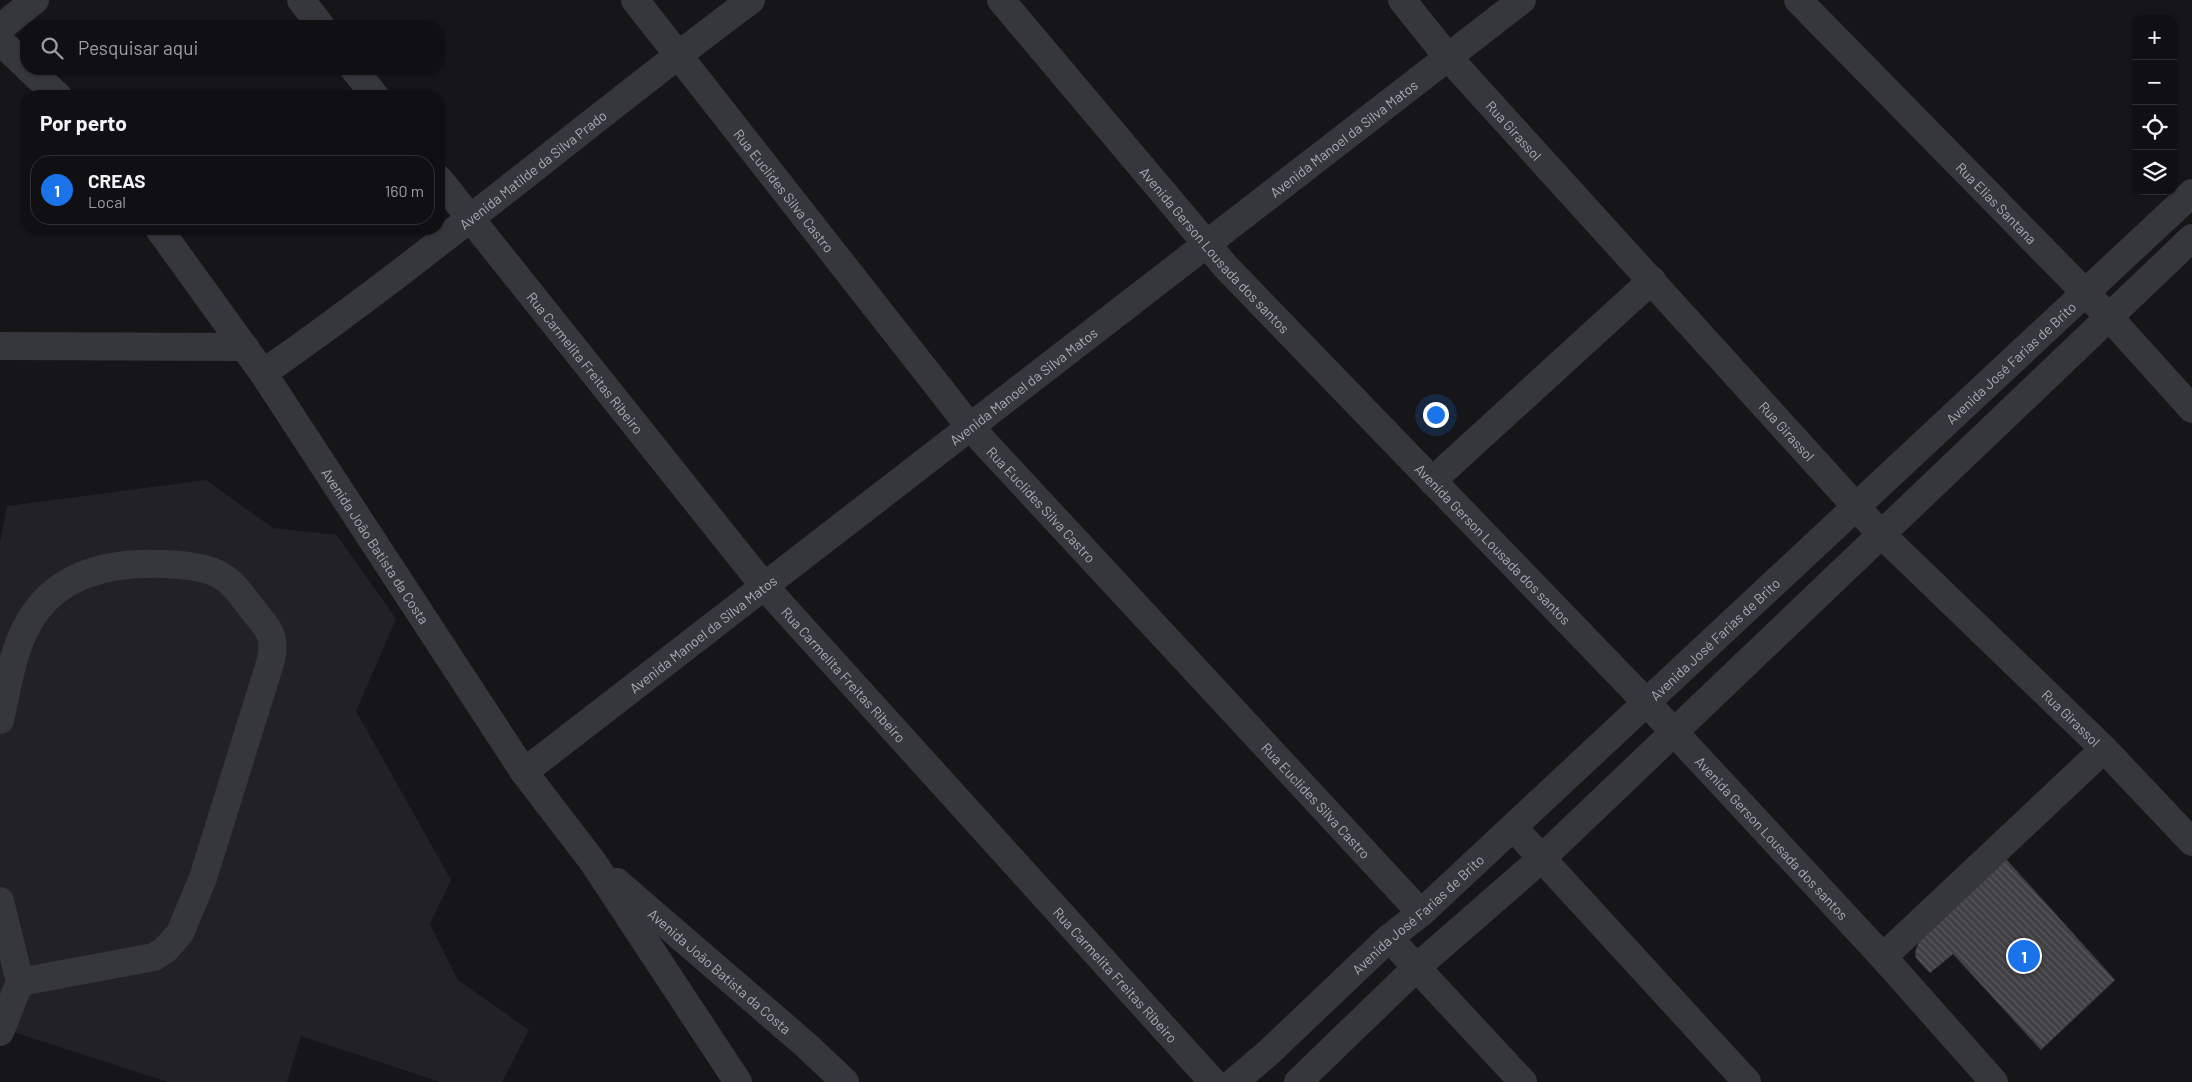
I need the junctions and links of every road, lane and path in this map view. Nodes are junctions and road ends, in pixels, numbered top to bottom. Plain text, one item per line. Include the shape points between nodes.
1 (36, 0) edge
2 (301, 0) edge
3 (635, 0) edge
4 (752, 0) edge
5 (1402, 0) edge
6 (1522, 0) edge
7 (1798, 0) edge
8 (1008, 2) edge
9 (316, 20) edge
10 (0, 28) edge
11 (0, 41) edge
12 (677, 55) junction
13 (1447, 56) junction
14 (20, 60) edge
15 (35, 75) edge
16 (359, 75) edge
17 (52, 90) edge
18 (370, 90) edge
19 (445, 187) edge
20 (2192, 193) edge
21 (470, 220) junction
22 (163, 235) edge
23 (2192, 238) edge
24 (1205, 244) junction
25 (1652, 280) junction
26 (2086, 294) junction
27 (2110, 318) junction
28 (0, 346) edge
29 (245, 348) junction
30 (263, 373) junction
31 (2192, 409) edge
32 (970, 427) junction
33 (1432, 480) junction
34 (1856, 505) junction
35 (1880, 533) junction
36 (764, 586) junction
37 (1647, 703) junction
38 (0, 720) edge
39 (1674, 732) junction
40 (2104, 749) junction
41 (524, 772) junction
42 (1513, 827) junction
43 (2192, 842) edge
44 (1541, 859) junction
45 (593, 862) junction
46 (0, 902) edge
47 (1421, 913) junction
48 (1388, 938) junction
49 (1883, 957) junction
50 (1416, 968) junction
51 (20, 982) junction
52 (0, 1032) edge
53 (1268, 1053) junction
54 (738, 1082) edge
55 (845, 1082) edge
56 (1213, 1082) edge
57 (1234, 1082) edge
58 (1296, 1082) edge
59 (1523, 1082) edge
60 (1747, 1082) edge
61 (1994, 1082) edge

1 - 10 street
2 - 9 street
3 - 12 street, Rua Euclides Silva Castro
4 - 12 street, Avenida Matilde da Silva Prado
5 - 13 street, Rua Girassol
6 - 13 street, Avenida Manoel da Silva Matos
7 - 26 street, Rua Elias Santana
8 - 24 street, Avenida Gerson Lousada dos santos
11 - 14 street
12 - 21 street, Avenida Matilde da Silva Prado
12 - 32 street, Rua Euclides Silva Castro
13 - 24 street, Avenida Manoel da Silva Matos
13 - 25 street, Rua Girassol
15 - 17 street
16 - 18 street
19 - 21 street, Rua Carmelita Freitas Ribeiro
20 - 26 street, Avenida José Farias de Brito
21 - 30 street, Avenida Matilde da Silva Prado
21 - 36 street, Rua Carmelita Freitas Ribeiro
22 - 29 street, Avenida João Batista da Costa
23 - 27 street
24 - 32 street, Avenida Manoel da Silva Matos
24 - 33 street, Avenida Gerson Lousada dos santos
25 - 33 street
25 - 34 street, Rua Girassol
26 - 27 street, Rua Elias Santana
26 - 34 street, Avenida José Farias de Brito
27 - 31 street, Rua Elias Santana
27 - 35 street
28 - 29 street
29 - 30 street, Avenida João Batista da Costa
30 - 41 street, Avenida João Batista da Costa
32 - 36 street, Avenida Manoel da Silva Matos
32 - 47 street, Rua Euclides Silva Castro
33 - 37 street, Avenida Gerson Lousada dos santos
34 - 35 street, Rua Girassol
34 - 37 street, Avenida José Farias de Brito
35 - 39 street
35 - 40 street, Rua Girassol
36 - 41 street, Avenida Manoel da Silva Matos
36 - 56 street, Rua Carmelita Freitas Ribeiro
37 - 39 street, Avenida Gerson Lousada dos santos
37 - 42 street, Avenida José Farias de Brito
38 - 51 street via 19,640 38,609 56,590 90,572 131,563 186,565 217,573 234,586 272,633 274,644 268,669 203,878 180,933 165,950 148,959
39 - 44 street
39 - 49 street, Avenida Gerson Lousada dos santos
40 - 43 street, Rua Girassol
40 - 49 street
41 - 45 street, Avenida João Batista da Costa
42 - 44 street
42 - 47 street, Avenida José Farias de Brito
44 - 50 street
44 - 60 street
45 - 54 street, Avenida João Batista da Costa
45 - 55 street, Avenida João Batista da Costa via 793,1033
46 - 51 street
47 - 48 street, Avenida José Farias de Brito
48 - 50 street
48 - 53 street, Avenida José Farias de Brito
49 - 61 street, Avenida Gerson Lousada dos santos
50 - 58 street
50 - 59 street
51 - 52 street
53 - 57 street, Avenida José Farias de Brito
53 - 58 street

